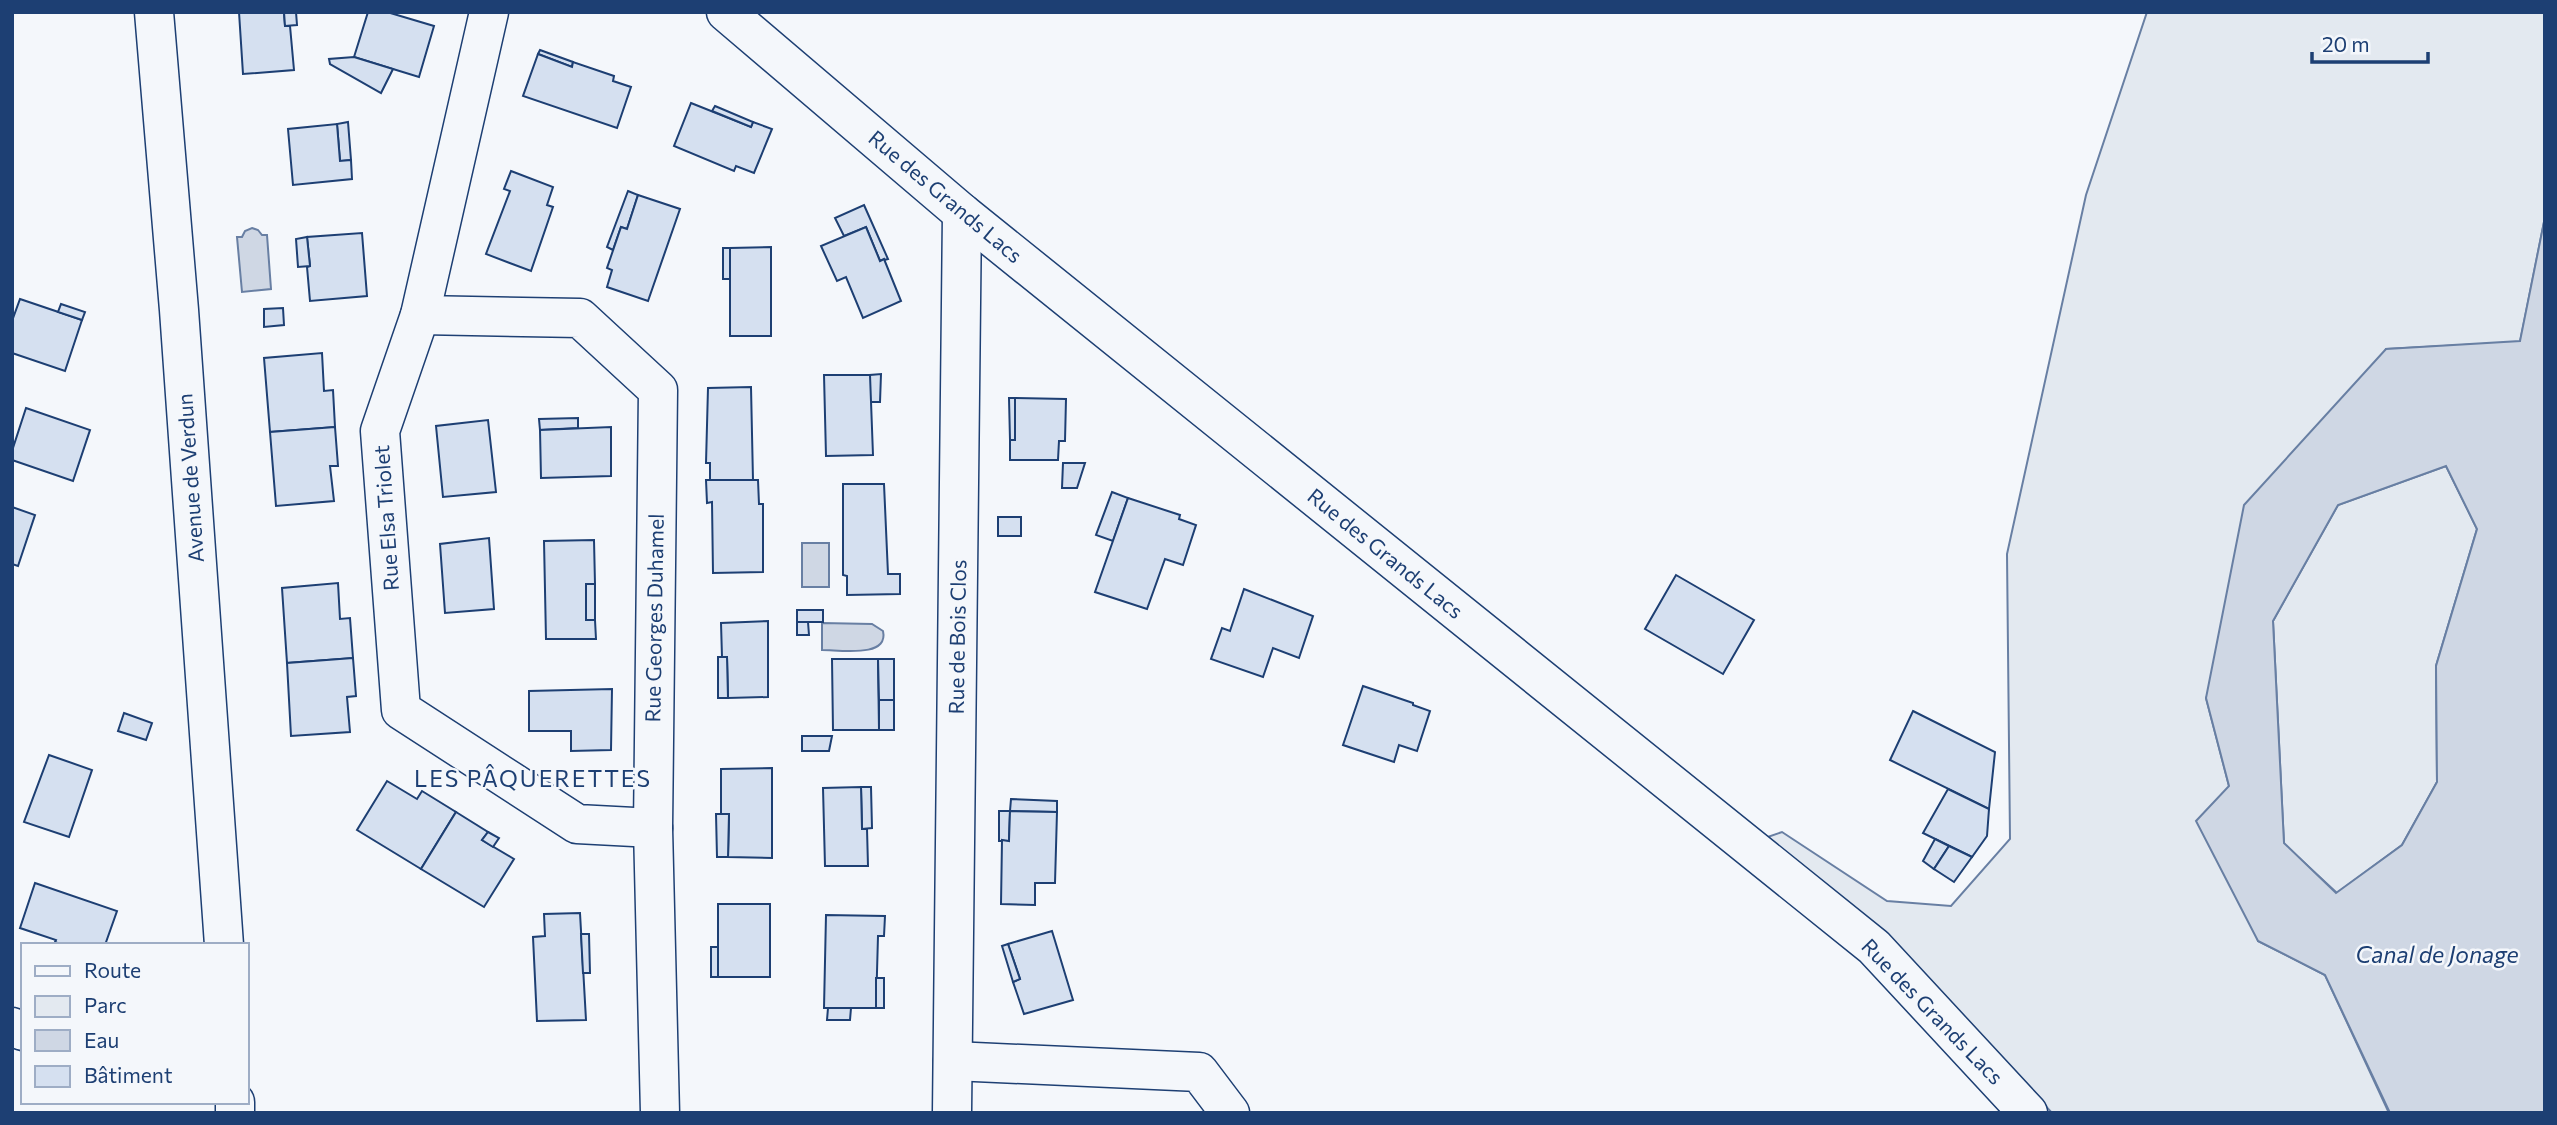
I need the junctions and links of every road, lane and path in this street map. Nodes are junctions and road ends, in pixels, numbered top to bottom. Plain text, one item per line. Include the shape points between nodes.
1 (155, 12) edge
2 (489, 12) edge
3 (726, 12) edge
4 (962, 213) junction
5 (420, 315) junction
6 (653, 828) junction
7 (224, 943) edge
8 (953, 1061) junction
9 (660, 1113) edge
10 (952, 1113) edge
11 (1230, 1113) edge
12 (2028, 1113) edge

1 - 7 street, Avenue de Verdun
2 - 5 street, Rue Elsa Triolet
3 - 4 street, Rue des Grands Lacs
4 - 8 street, Rue de Bois Clos
4 - 12 street, Rue des Grands Lacs via 1874,947
5 - 6 street, Rue Elsa Triolet via 380,430 401,710 576,824
5 - 6 street, Rue Georges Duhamel via 580,318 657,390
6 - 9 street, Rue Georges Duhamel
8 - 10 street, Rue de Bois Clos
8 - 11 street via 1199,1072

